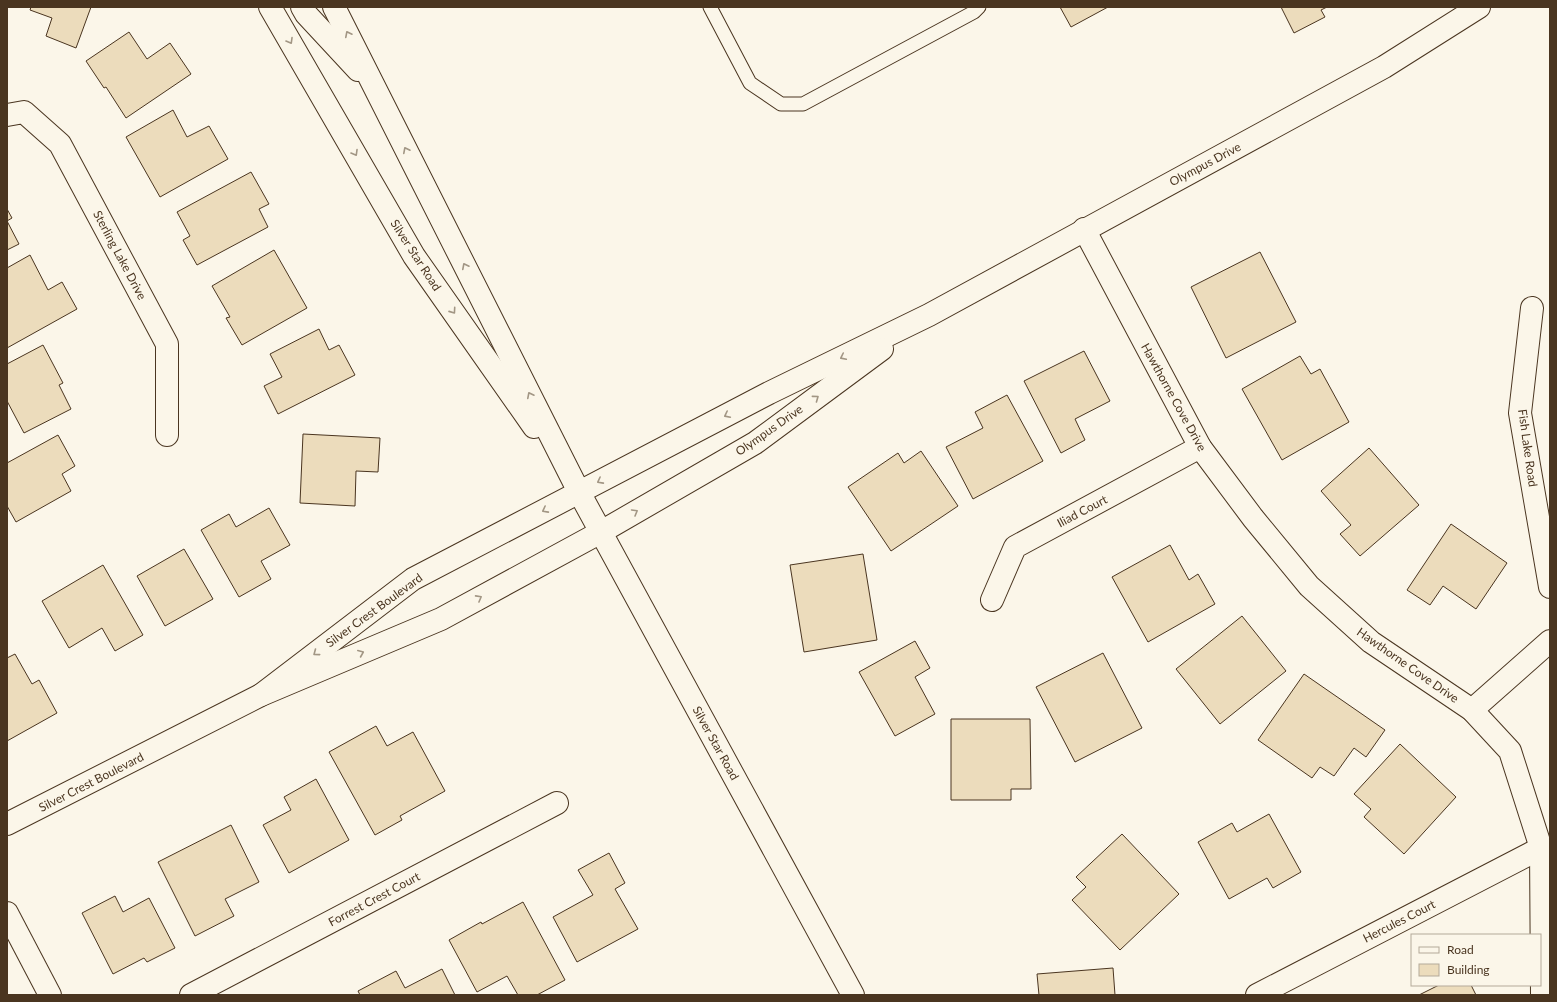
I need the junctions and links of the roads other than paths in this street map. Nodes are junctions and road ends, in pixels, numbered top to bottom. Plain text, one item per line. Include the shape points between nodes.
1 (270, 7) edge
2 (302, 7) edge
3 (334, 7) edge
4 (710, 7) edge
5 (980, 7) edge
6 (1479, 7) edge
7 (376, 90) junction
8 (7, 115) edge
9 (1084, 229) junction
10 (1532, 308) dead end
11 (929, 315) junction
12 (167, 435) dead end
13 (1200, 447) junction
14 (579, 492) junction
15 (601, 532) junction
16 (1550, 587) edge
17 (992, 600) dead end
18 (1550, 641) edge
19 (261, 695) junction
20 (1472, 710) junction
21 (557, 803) dead end
22 (7, 824) edge
23 (1542, 848) junction
24 (7, 913) edge
25 (50, 995) edge
26 (190, 995) edge
27 (853, 995) edge
28 (1257, 995) edge
29 (1542, 995) edge

1 -> 14 street, Silver Star Road via 414,256
2 - 7 street
7 -> 3 street, Silver Star Road
4 - 5 lane via 750,82 781,104 803,104
6 - 9 street, Olympus Drive via 1384,67
14 -> 7 street, Silver Star Road
8 - 12 street, Sterling Lake Drive via 24,112 60,144 167,344
9 - 11 street, Olympus Drive
9 - 13 street, Hawthorne Cove Drive
10 - 16 street, Fish Lake Road via 1520,413
11 -> 14 street, Olympus Drive via 762,397
15 -> 11 street, Olympus Drive via 755,443
13 - 17 street, Iliad Court via 1015,547
13 - 20 street, Hawthorne Cove Drive via 1253,518 1309,586 1371,642
14 - 15 street, Silver Star Road
14 -> 19 street, Silver Crest Boulevard via 413,580
19 -> 15 street, Silver Crest Boulevard via 441,619
15 - 27 street, Silver Star Road
18 - 20 street
19 - 22 street, Silver Crest Boulevard
20 - 23 street, Hawthorne Cove Drive via 1510,751
21 - 26 street, Forrest Crest Court
23 - 28 street, Hercules Court
23 - 29 street, Hawthorne Cove Drive
24 - 25 street

